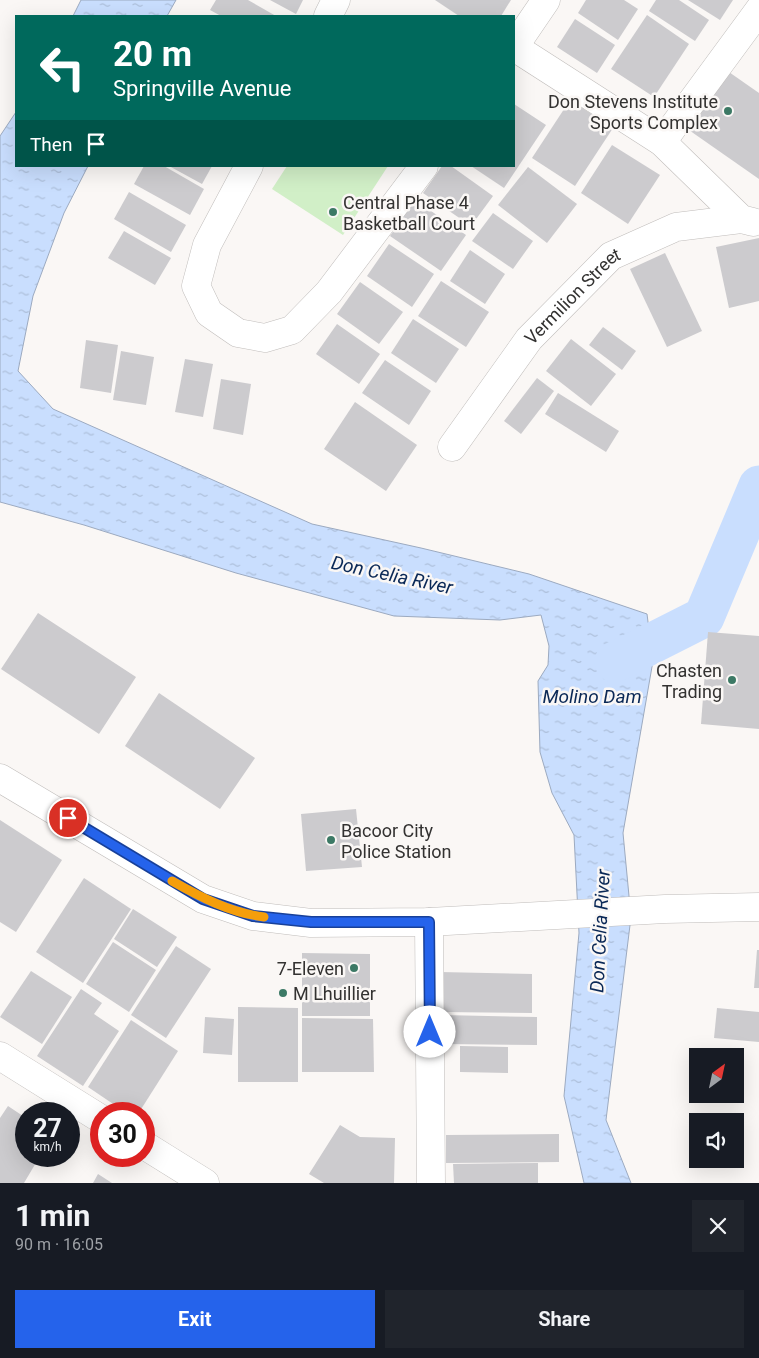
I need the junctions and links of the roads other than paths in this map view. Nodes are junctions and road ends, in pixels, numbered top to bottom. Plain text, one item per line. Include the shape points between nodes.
1 (336, 0) edge
2 (546, 0) edge
3 (759, 10) edge
4 (328, 15) edge
5 (515, 46) edge
6 (515, 48) edge
7 (662, 142) junction
8 (248, 167) edge
9 (423, 167) edge
10 (750, 221) edge
11 (452, 447) dead end
12 (0, 778) edge
13 (759, 907) edge
14 (429, 922) junction
15 (0, 1056) edge
16 (90, 1112) edge
17 (155, 1152) edge
18 (205, 1183) edge
19 (431, 1183) edge

1 - 4 street
2 - 5 street
3 - 7 street
6 - 7 street
7 - 10 street
8 - 9 street via 207,245 196,286 209,313 238,333 264,338 292,330 329,292
10 - 11 street, Vermilion Street via 676,227 611,256 529,339
12 - 14 street via 203,899 253,916 311,922
13 - 14 street via 665,908
14 - 19 street
15 - 16 street
17 - 18 street

